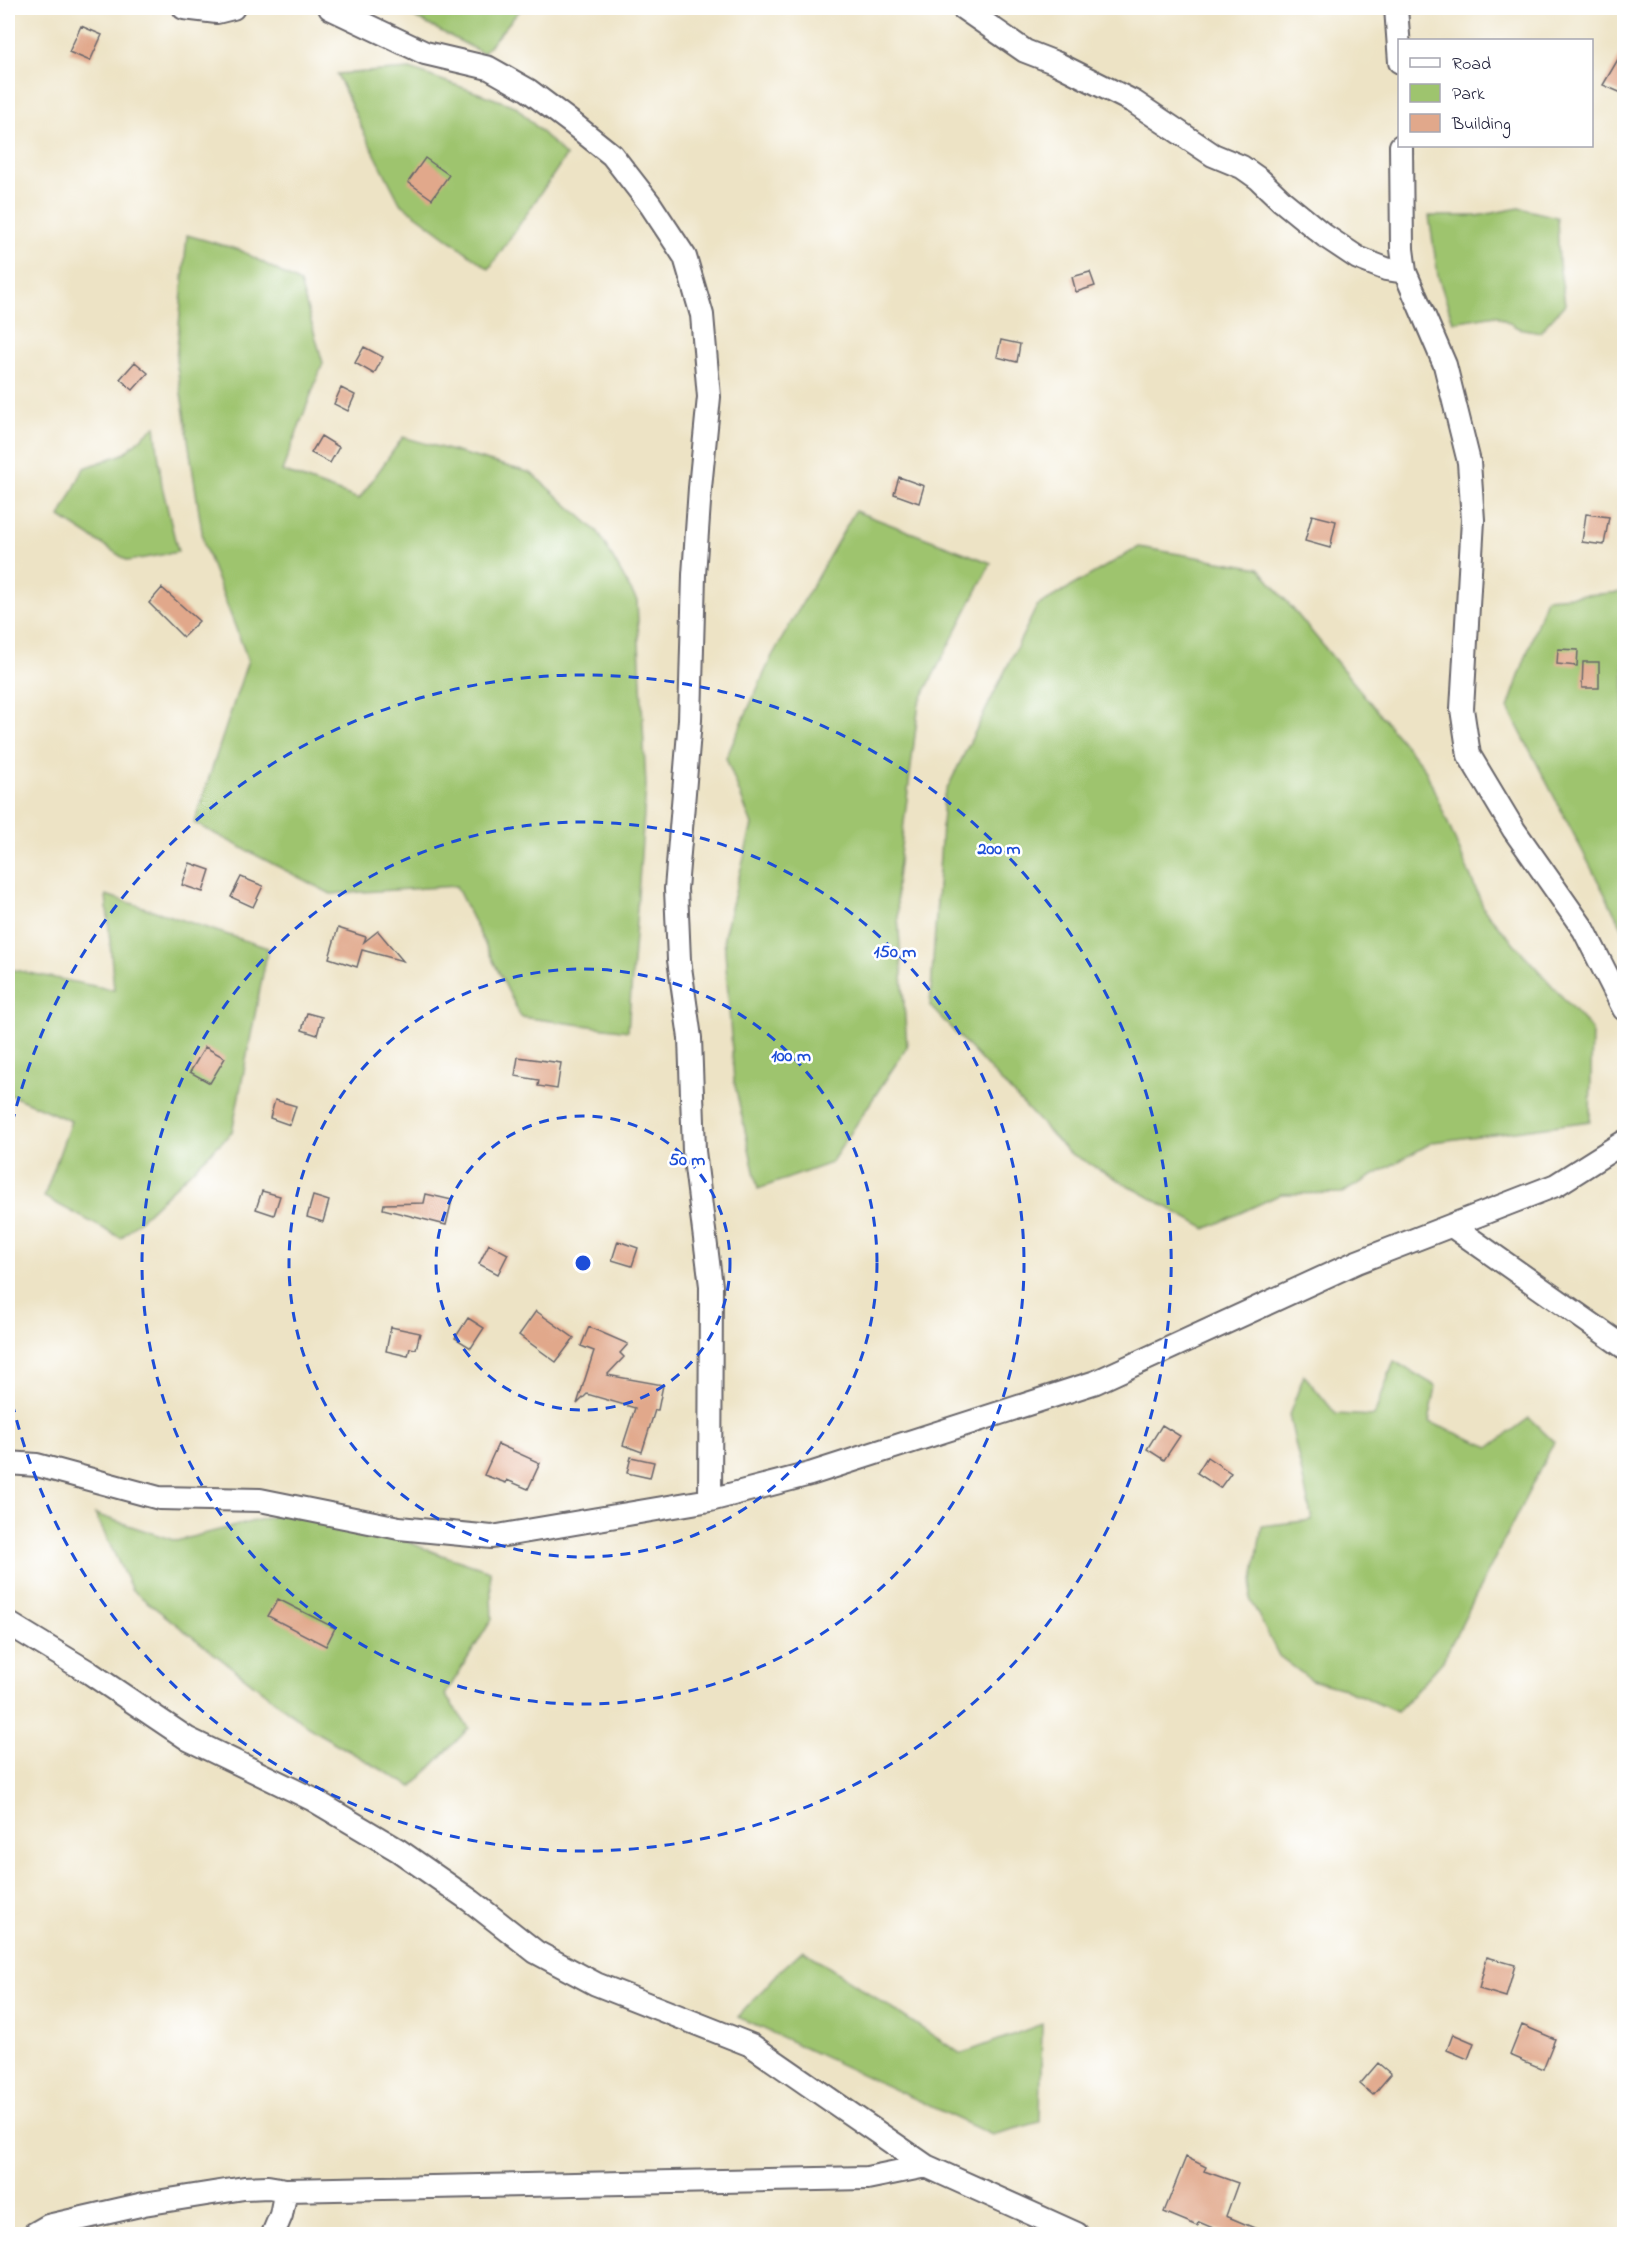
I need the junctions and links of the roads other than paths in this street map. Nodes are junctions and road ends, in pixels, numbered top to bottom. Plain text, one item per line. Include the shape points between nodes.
1 (184, 8) edge
2 (233, 8) edge
3 (330, 8) edge
4 (963, 8) edge
5 (1396, 8) edge
6 (1398, 39) edge
7 (1401, 147) edge
8 (1405, 272) junction
9 (1624, 1009) edge
10 (1624, 1142) edge
11 (1452, 1226) junction
12 (1624, 1347) edge
13 (8, 1463) edge
14 (710, 1500) junction
15 (8, 1623) edge
16 (926, 2166) junction
17 (286, 2190) junction
18 (34, 2235) edge
19 (273, 2235) edge
20 (1077, 2235) edge

1 - 2 street via 217,12
3 - 14 street via 425,53 489,68 528,90 604,149 650,204 684,257 702,315 709,397 699,488 690,720 676,889 679,960 690,1038 694,1152 711,1286
4 - 8 street via 1025,51 1134,102 1214,154 1242,167 1325,236 1358,258
5 - 6 street
7 - 8 street
8 - 9 street via 1445,365 1469,462 1473,520 1462,710 1469,755 1514,830 1584,930
10 - 11 street via 1557,1185
11 - 12 street
11 - 14 street via 1358,1262 1096,1382 810,1474
13 - 14 street via 37,1465 159,1498 260,1500 399,1528 492,1537
15 - 16 street via 188,1739 312,1799 398,1850 536,1952 596,1984 751,2045
16 - 17 street via 867,2178
16 - 20 street
17 - 18 street via 244,2188 144,2204 48,2226
17 - 19 street

